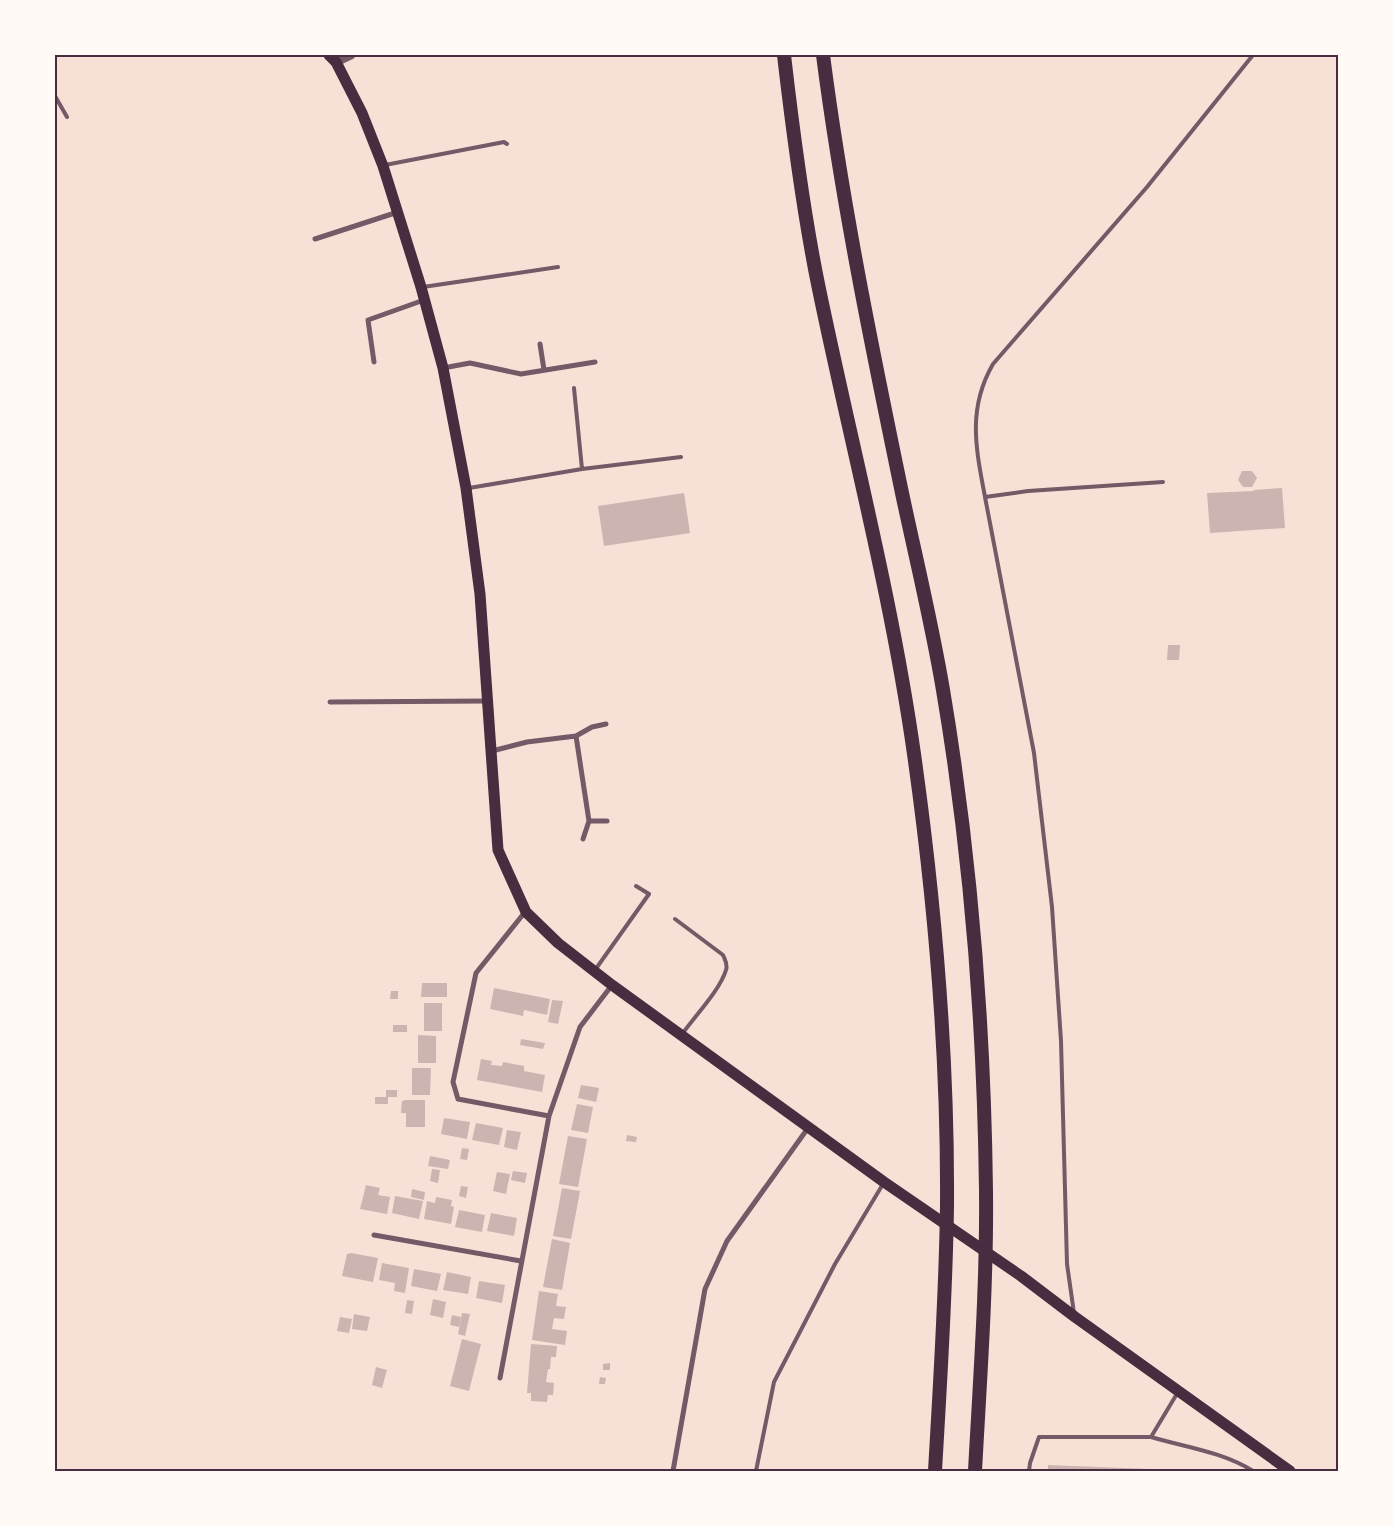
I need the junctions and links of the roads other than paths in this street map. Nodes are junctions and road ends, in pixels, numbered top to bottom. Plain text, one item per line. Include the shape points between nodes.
1 (351, 55) edge
2 (784, 55) edge
3 (823, 55) edge
4 (1254, 55) edge
5 (333, 59) edge
6 (55, 96) edge
7 (67, 117) dead end
8 (506, 144) dead end
9 (382, 166) junction
10 (398, 212) junction
11 (316, 239) dead end
12 (558, 267) dead end
13 (421, 287) junction
14 (424, 300) junction
15 (540, 344) dead end
16 (374, 362) dead end
17 (595, 362) dead end
18 (443, 368) junction
19 (544, 370) junction
20 (574, 388) dead end
21 (681, 457) dead end
22 (582, 469) junction
23 (1163, 482) dead end
24 (466, 488) junction
25 (985, 497) junction
26 (488, 701) junction
27 (330, 702) dead end
28 (606, 724) dead end
29 (576, 736) junction
30 (491, 751) junction
31 (589, 821) junction
32 (607, 821) dead end
33 (583, 839) dead end
34 (636, 886) dead end
35 (526, 912) junction
36 (675, 919) dead end
37 (594, 970) junction
38 (612, 985) junction
39 (681, 1035) junction
40 (549, 1116) junction
41 (809, 1127) junction
42 (884, 1182) junction
43 (374, 1235) dead end
44 (521, 1261) junction
45 (1075, 1317) junction
46 (500, 1378) dead end
47 (1179, 1391) junction
48 (1151, 1438) junction
49 (673, 1471) edge
50 (756, 1471) edge
51 (936, 1471) edge
52 (975, 1471) edge
53 (1030, 1471) edge
54 (1253, 1471) edge
55 (1290, 1471) edge

1 - 5 street
2 - 51 highway via 796,159 816,277 888,607 914,751 928,869 942,1040 947,1202
3 - 52 highway via 835,153 870,342 943,688 975,938 986,1193
4 - 25 lane via 1147,187 993,364 981,390 974,442
5 - 9 main road via 362,113
6 - 7 lane
8 - 9 lane
9 - 10 main road
10 - 11 street
10 - 13 main road
12 - 13 lane
13 - 14 main road
14 - 16 street via 368,320
14 - 18 main road
15 - 19 street
17 - 19 street
18 - 19 street via 470,363 521,374
18 - 24 main road
20 - 22 lane
21 - 22 lane
22 - 24 lane
23 - 25 lane
24 - 26 main road via 480,594
25 - 45 lane via 1034,753 1052,907 1062,1041 1067,1264
26 - 27 street
26 - 30 main road
28 - 29 street
29 - 30 street via 527,742
29 - 31 street
30 - 35 main road via 498,850
31 - 32 street
31 - 33 street
34 - 37 lane via 649,894
35 - 37 main road via 558,944
35 - 40 street via 476,973 453,1082 458,1099
36 - 39 lane via 722,955 727,963 721,981
37 - 38 main road
38 - 39 main road
38 - 40 street via 580,1027
39 - 41 main road
40 - 44 street
41 - 42 main road
41 - 49 street via 727,1241 705,1289
42 - 45 main road
42 - 50 lane via 821,1288 774,1382
43 - 44 street
44 - 46 street
45 - 47 main road
47 - 48 lane
47 - 55 main road
48 - 53 lane via 1040,1436
48 - 54 lane via 1236,1460

